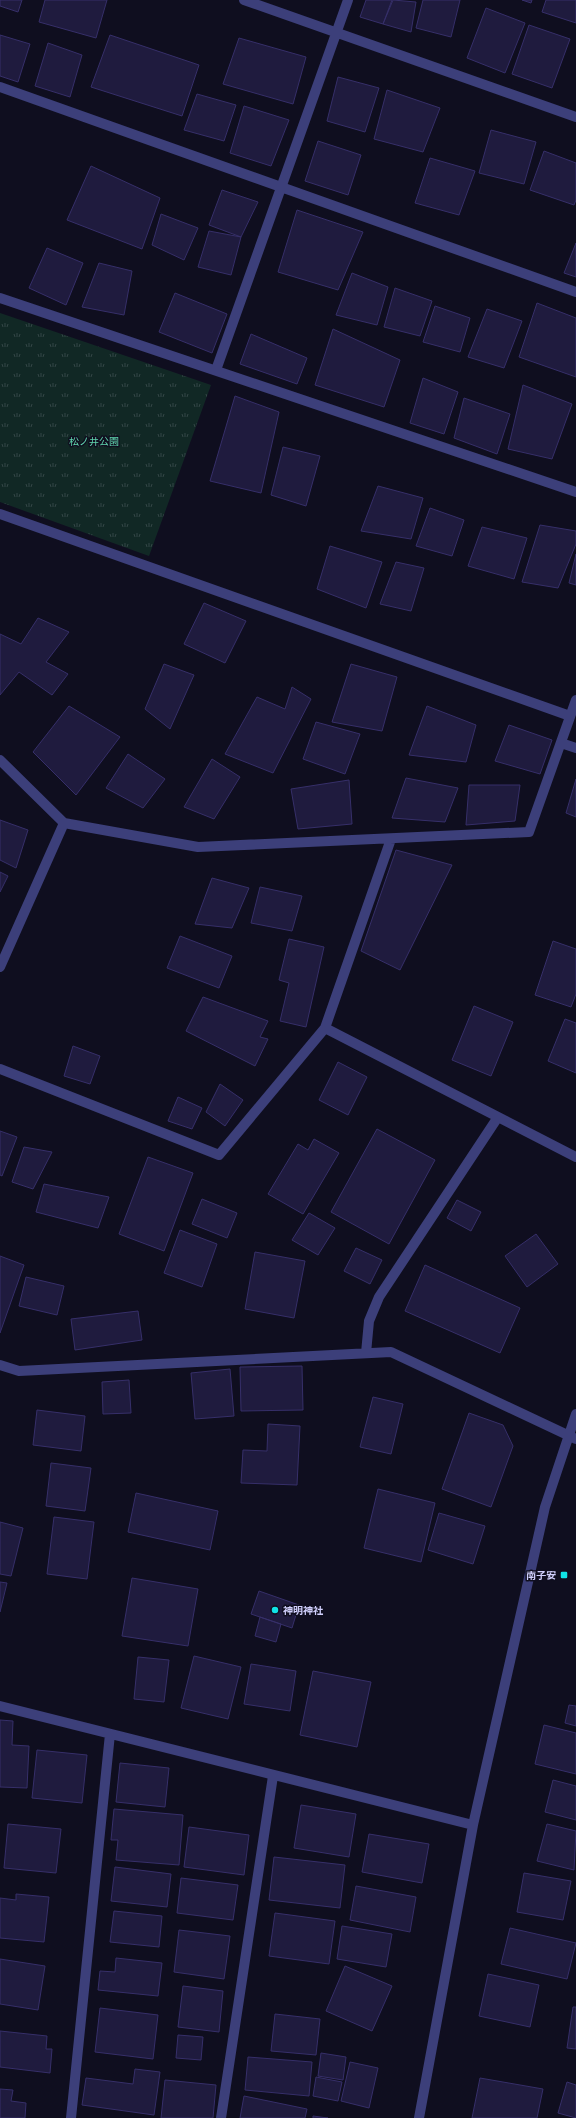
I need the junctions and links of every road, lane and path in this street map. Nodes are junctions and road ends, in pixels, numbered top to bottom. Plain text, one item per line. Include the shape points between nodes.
1 (244, 0) edge
2 (348, 0) edge
3 (336, 32) junction
4 (0, 87) edge
5 (576, 117) edge
6 (281, 188) junction
7 (576, 292) edge
8 (0, 298) edge
9 (216, 370) junction
10 (576, 492) edge
11 (0, 514) edge
12 (576, 700) edge
13 (570, 716) junction
14 (561, 743) junction
15 (576, 748) edge
16 (0, 760) edge
17 (64, 823) junction
18 (391, 838) junction
19 (0, 967) edge
20 (325, 1028) junction
21 (0, 1069) edge
22 (498, 1117) junction
23 (576, 1158) edge
24 (366, 1353) junction
25 (0, 1364) edge
26 (576, 1414) edge
27 (573, 1437) edge
28 (0, 1706) edge
29 (110, 1734) junction
30 (273, 1776) junction
31 (473, 1825) junction
32 (71, 2118) edge
33 (221, 2118) edge
34 (419, 2118) edge

1 - 3 street
2 - 3 street
3 - 5 street
3 - 6 street
4 - 6 street
6 - 7 street
6 - 9 street
8 - 9 street
9 - 10 street
11 - 13 street
12 - 13 street
13 - 14 street
14 - 15 street
14 - 18 street via 529,832
16 - 17 street
17 - 18 street via 198,847
17 - 19 street
18 - 20 street
20 - 21 street via 219,1155
20 - 22 street
22 - 23 street
22 - 24 street via 379,1297 369,1321
24 - 25 street via 19,1371
24 - 27 street via 391,1352
26 - 27 street
27 - 31 street via 545,1507
28 - 29 street
29 - 30 street
29 - 32 street
30 - 31 street
30 - 33 street
31 - 34 street

